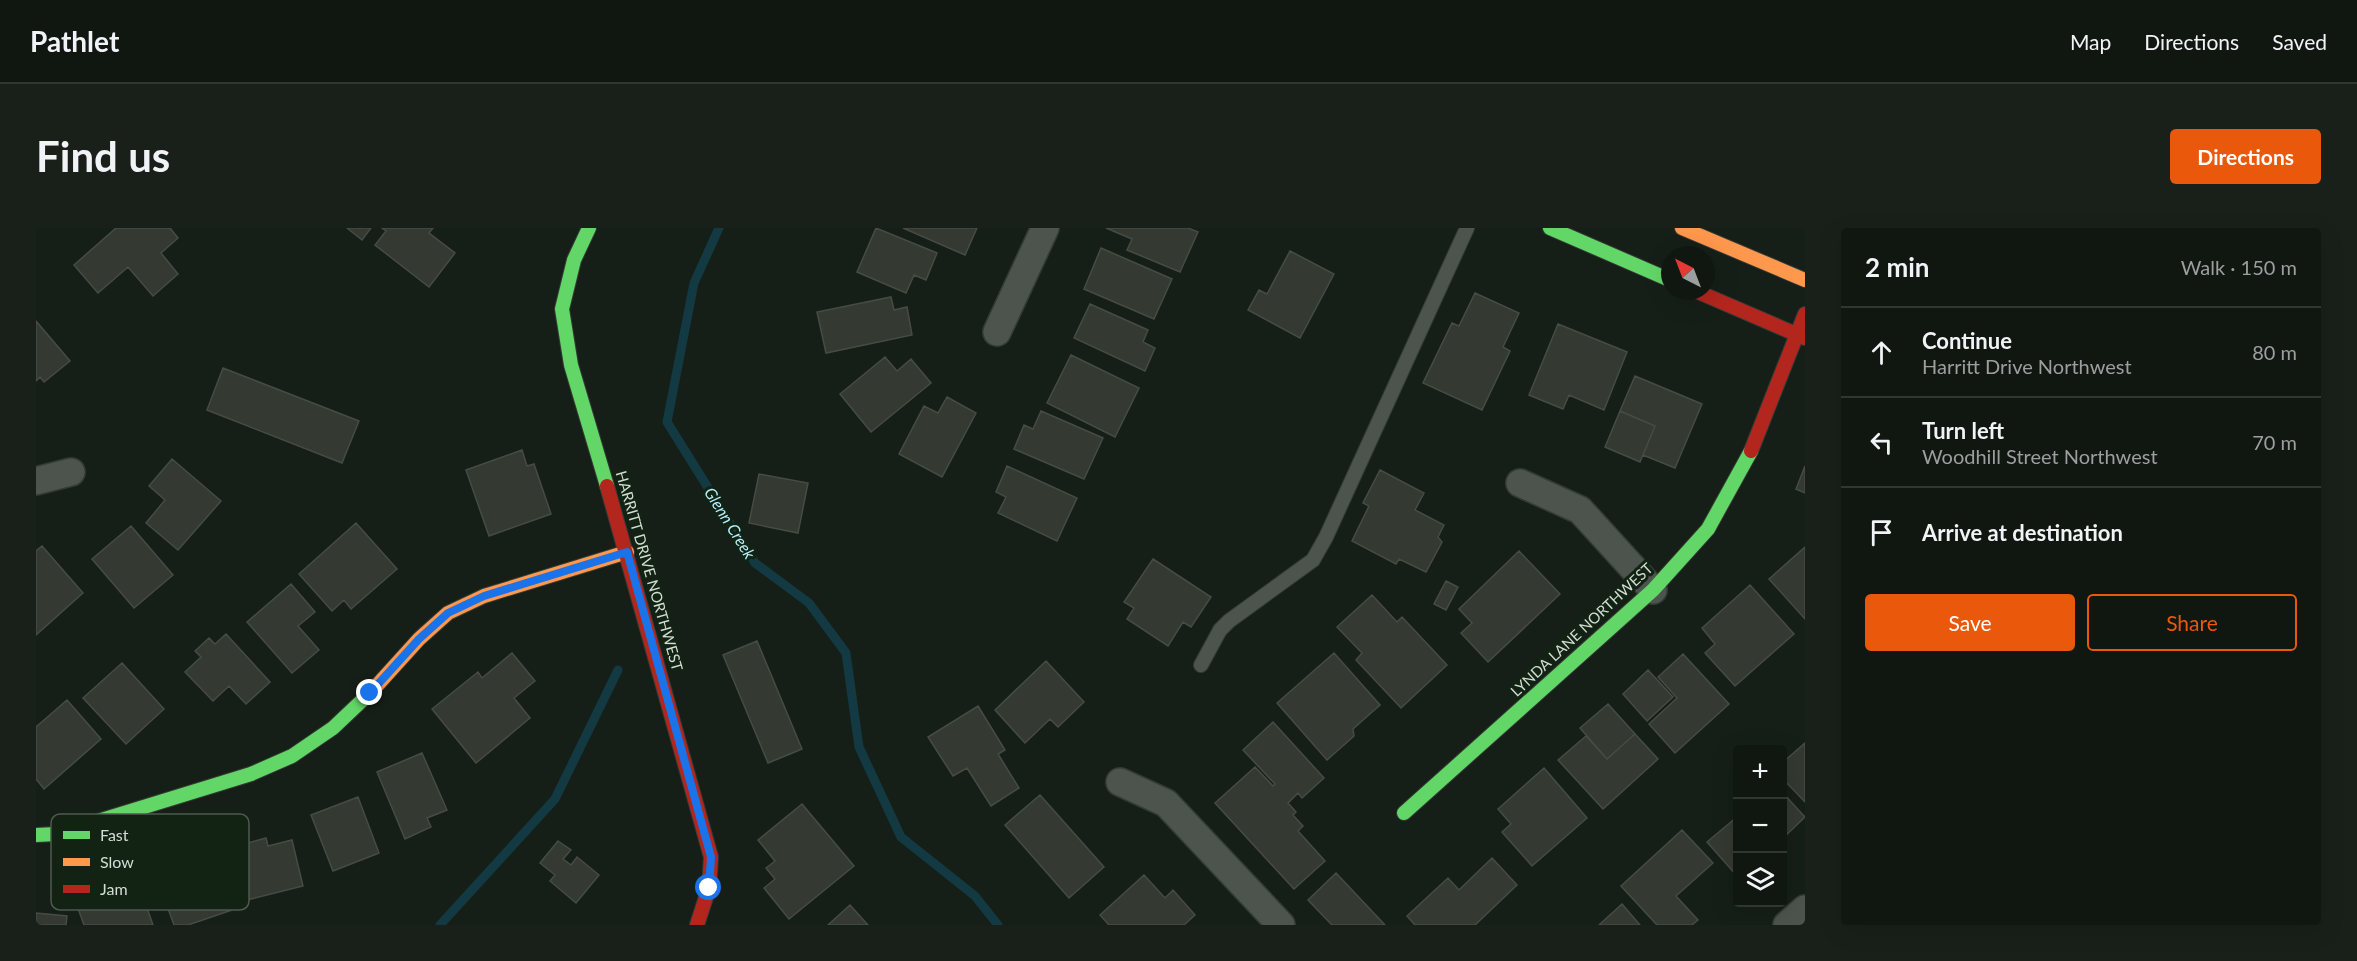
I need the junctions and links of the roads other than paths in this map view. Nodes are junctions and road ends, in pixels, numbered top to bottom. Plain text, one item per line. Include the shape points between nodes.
1 (589, 228) edge
2 (1045, 228) edge
3 (1467, 228) edge
4 (1550, 228) edge
5 (1682, 228) edge
6 (1710, 233) edge
7 (1661, 276) edge
8 (1805, 280) edge
9 (1715, 299) edge
10 (1805, 314) edge
11 (997, 332) dead end
12 (1801, 336) edge
13 (71, 472) dead end
14 (36, 481) edge
15 (1520, 483) dead end
16 (627, 552) junction
17 (1653, 590) junction
18 (1201, 665) dead end
19 (1120, 782) dead end
20 (1404, 813) dead end
21 (121, 814) edge
22 (51, 834) edge
23 (36, 835) edge
24 (1805, 909) edge
25 (697, 925) edge
26 (1281, 925) edge
27 (1787, 925) edge

1 - 16 street, HARRITT DRIVE NORTHWEST via 574,260 562,309 572,365
2 - 11 street
3 - 18 lane via 1313,560 1229,621
4 - 7 street
5 - 6 street
6 - 8 street
9 - 12 street
10 - 12 street, LYNDA LANE NORTHWEST
12 - 17 street, LYNDA LANE NORTHWEST via 1749,455 1708,529
13 - 14 street
15 - 17 street via 1580,510
16 - 21 street via 484,596 448,613 333,728 292,756 251,774
16 - 25 street, HARRITT DRIVE NORTHWEST via 711,857 709,888
17 - 20 street, LYNDA LANE NORTHWEST
19 - 26 street via 1166,803
22 - 23 street
24 - 27 street

